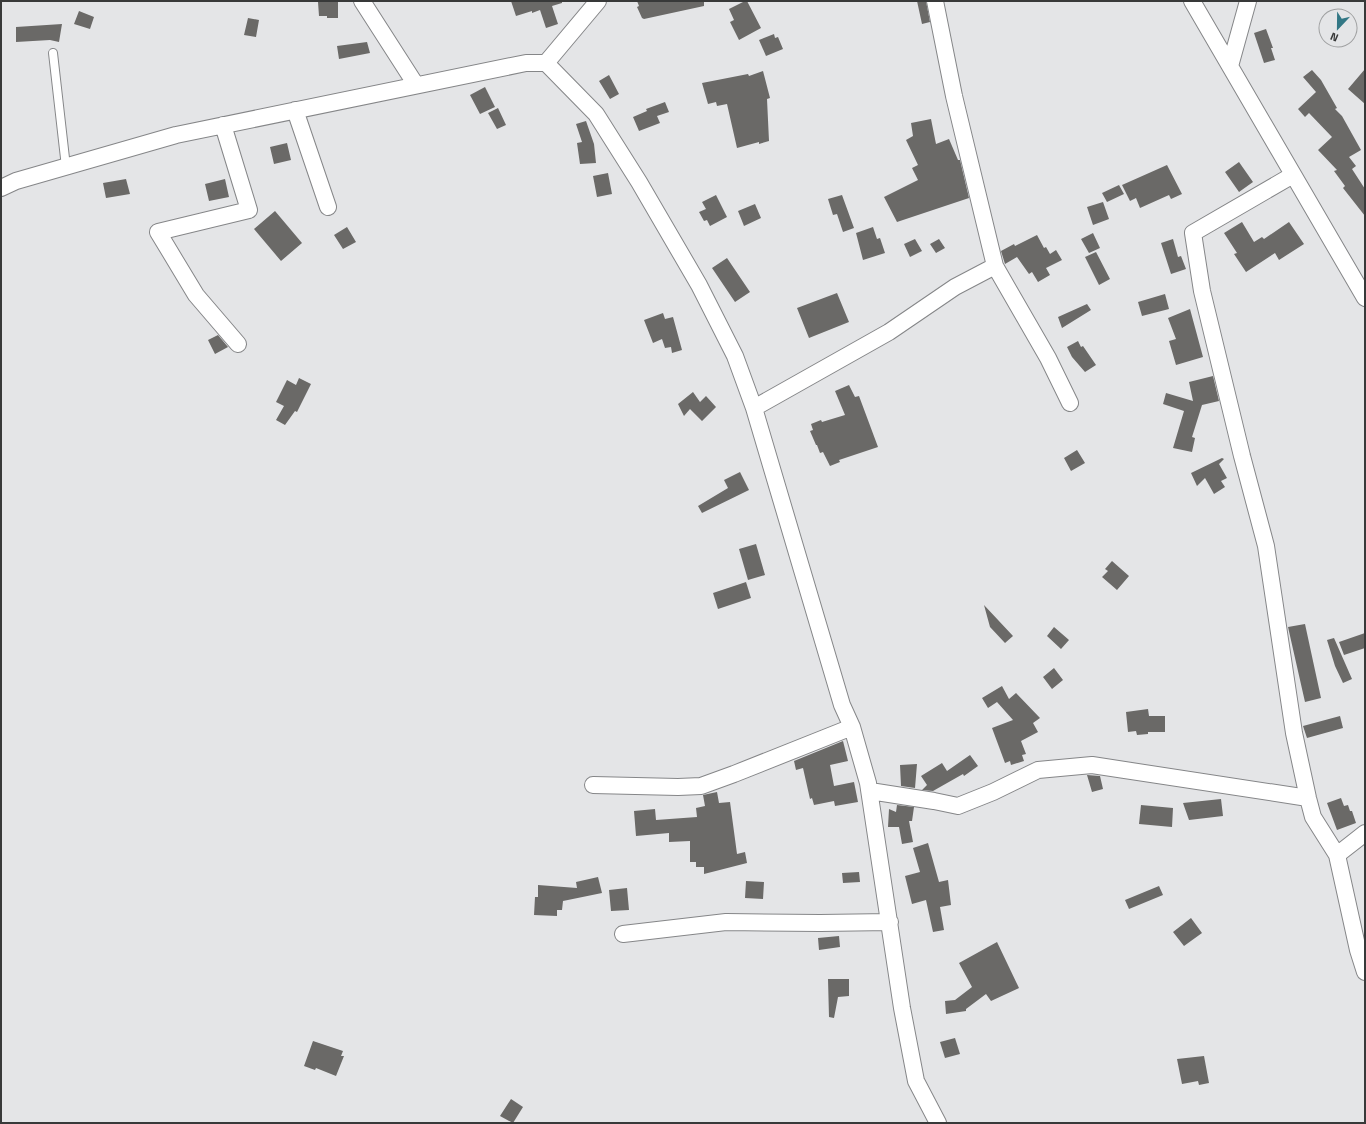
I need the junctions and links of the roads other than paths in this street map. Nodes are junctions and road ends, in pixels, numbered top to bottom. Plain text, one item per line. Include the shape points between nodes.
1 (362, 1) edge
2 (598, 1) edge
3 (935, 1) edge
4 (1192, 1) edge
5 (1248, 1) edge
6 (53, 53) dead end
7 (546, 63) junction
8 (1230, 66) junction
9 (416, 85) junction
10 (296, 110) junction
11 (223, 125) junction
12 (66, 167) junction
13 (1293, 175) junction
14 (1, 188) edge
15 (328, 207) dead end
16 (995, 266) junction
17 (1365, 298) edge
18 (238, 344) dead end
19 (1070, 403) dead end
20 (754, 408) junction
21 (852, 727) junction
22 (592, 785) dead end
23 (870, 791) junction
24 (1308, 798) junction
25 (1365, 833) edge
26 (1337, 855) junction
27 (890, 922) junction
28 (623, 934) dead end
29 (1365, 972) edge
30 (938, 1123) edge

1 - 9 street
2 - 7 street
3 - 16 street via 954,96
4 - 8 street
5 - 8 street
6 - 12 lane
7 - 9 street via 526,63
7 - 20 street via 596,114 639,182 699,285 735,356
8 - 13 street
9 - 10 street
10 - 11 street
10 - 15 street
11 - 12 street via 176,135
11 - 18 street via 249,210 158,232 196,295
12 - 14 street via 16,181
13 - 17 street
13 - 24 street via 1193,233 1202,290 1266,546 1294,733
16 - 19 street via 1048,358
16 - 20 street via 955,287 889,332
20 - 21 street via 842,705
21 - 22 street via 701,786
21 - 23 street
23 - 24 street via 958,806 994,792 1038,770 1092,765
23 - 27 street
24 - 26 street via 1313,817
25 - 26 street
26 - 29 street
27 - 28 street via 726,922
27 - 30 street via 902,1008 916,1080

